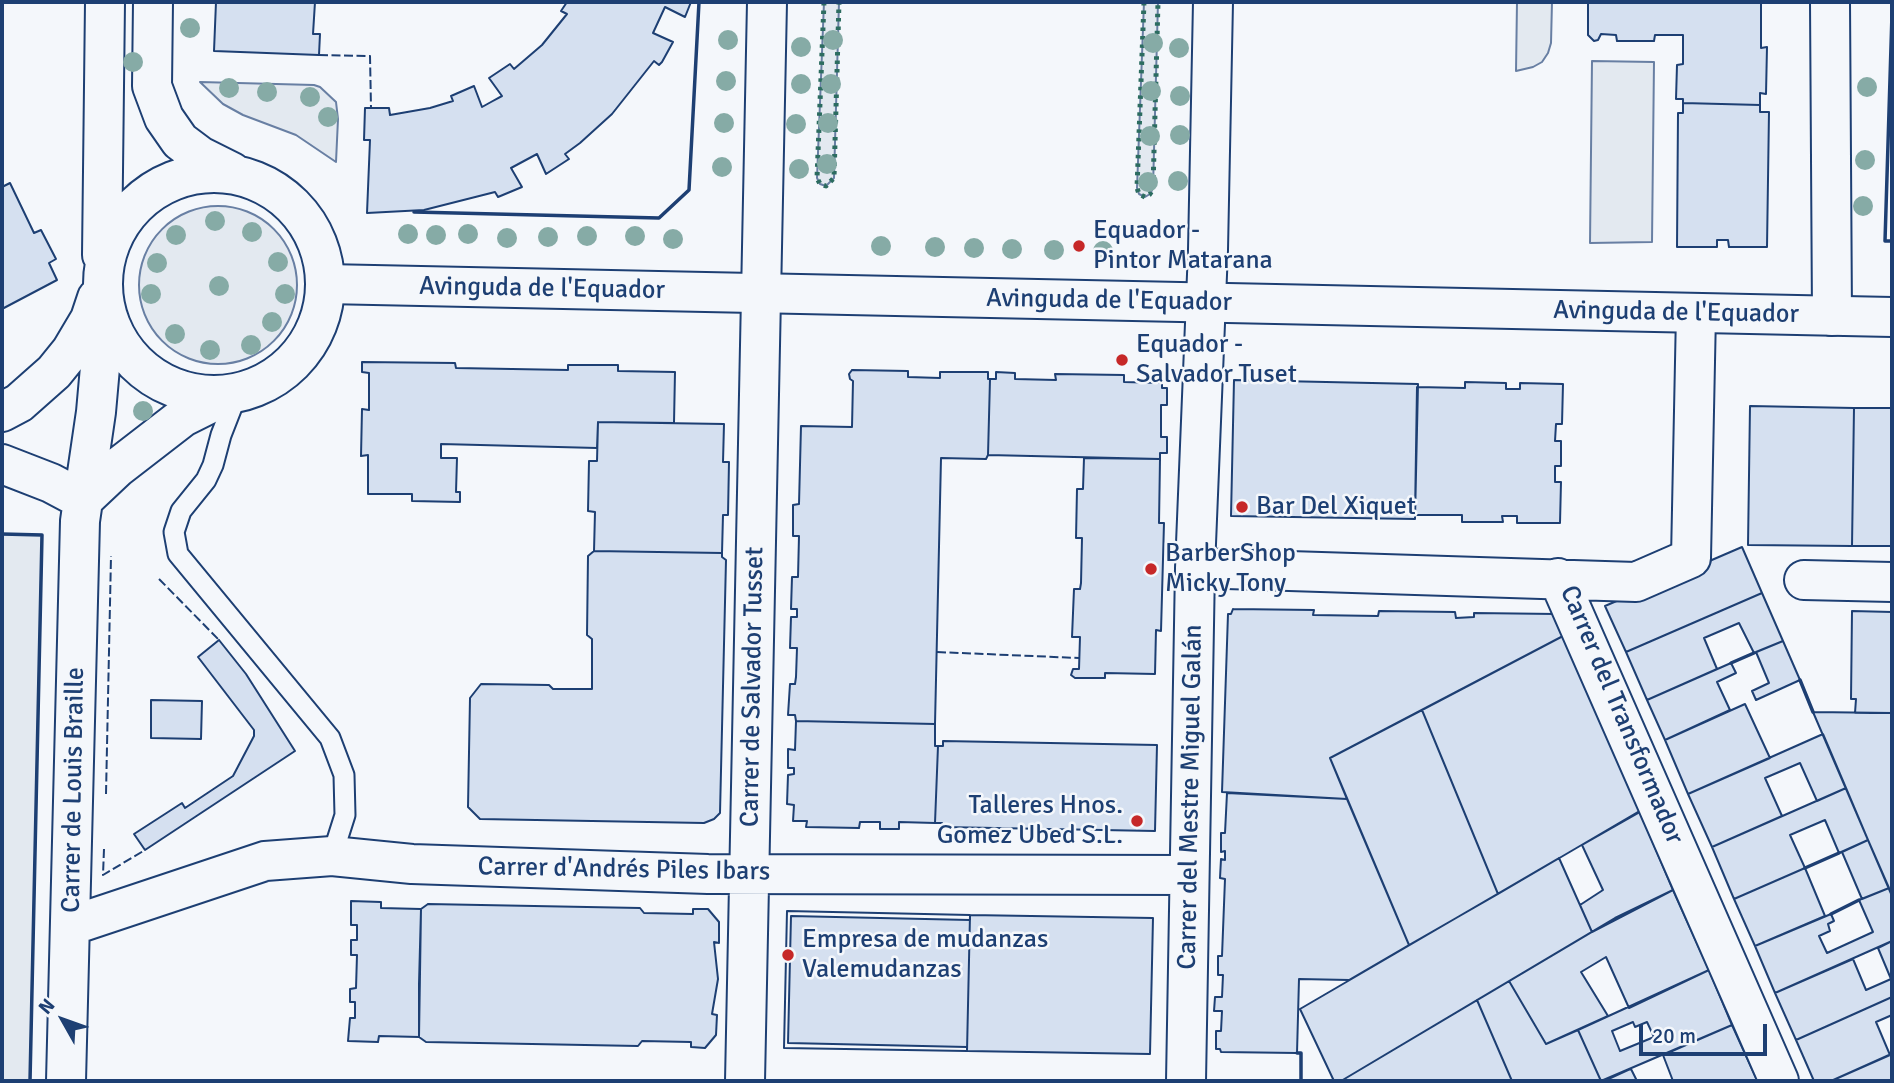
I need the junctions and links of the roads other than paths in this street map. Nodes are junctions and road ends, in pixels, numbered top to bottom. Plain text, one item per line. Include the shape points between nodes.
1 (105, 2) edge
2 (153, 2) edge
3 (767, 2) edge
4 (1213, 2) edge
5 (1830, 2) edge
6 (234, 173) junction
7 (326, 284) junction
8 (102, 287) junction
9 (761, 293) junction
10 (1205, 303) junction
11 (1696, 313) junction
12 (1832, 316) junction
13 (1892, 317) edge
14 (233, 394) junction
15 (2, 412) edge
16 (2, 464) edge
17 (83, 500) junction
18 (1195, 568) junction
19 (1558, 578) junction
20 (1804, 580) dead end
21 (1892, 582) edge
22 (332, 856) junction
23 (750, 874) junction
24 (1189, 875) junction
25 (70, 926) junction
26 (66, 1081) edge
27 (745, 1081) edge
28 (1186, 1081) edge
29 (1779, 1081) edge

1 - 8 street
2 - 6 street via 152,86 164,118 180,141
3 - 9 street, Carrer de Salvador Tusset
4 - 10 street, Carrer del Mestre Miguel Galán
5 - 12 street
6 - 7 street via 281,195 309,224 322,253
6 - 8 street via 196,173 161,185 131,208 111,240
7 - 9 street, Avinguda de l'Equador
7 - 14 street via 321,314 297,358 266,383
8 - 14 street via 114,335 134,363 161,383 194,394
8 - 15 street via 71,351 19,403
8 - 17 street, Carrer de Louis Braille via 102,356
9 - 10 street, Avinguda de l'Equador
9 - 23 street, Carrer de Salvador Tusset
10 - 11 street, Avinguda de l'Equador
10 - 18 street, Carrer del Mestre Miguel Galán
11 - 12 street, Avinguda de l'Equador
11 - 19 street, Carrer del Transformador via 1691,558 1636,582
12 - 13 street, Avinguda de l'Equador
14 - 17 street via 183,417
14 - 22 lane via 213,466 181,511 174,532 178,554 330,738 344,775 345,815
16 - 17 street
17 - 25 street, Carrer de Louis Braille
18 - 19 street
18 - 24 street, Carrer del Mestre Miguel Galán
19 - 29 street, Carrer del Transformador
20 - 21 street
22 - 23 street, Carrer d'Andrés Piles Ibars via 412,864
22 - 25 street, Carrer d'Andrés Piles Ibars via 265,861
23 - 24 street, Carrer d'Andrés Piles Ibars
23 - 27 street, Carrer de Salvador Tusset
24 - 28 street, Carrer del Mestre Miguel Galán
25 - 26 street, Carrer de Louis Braille

